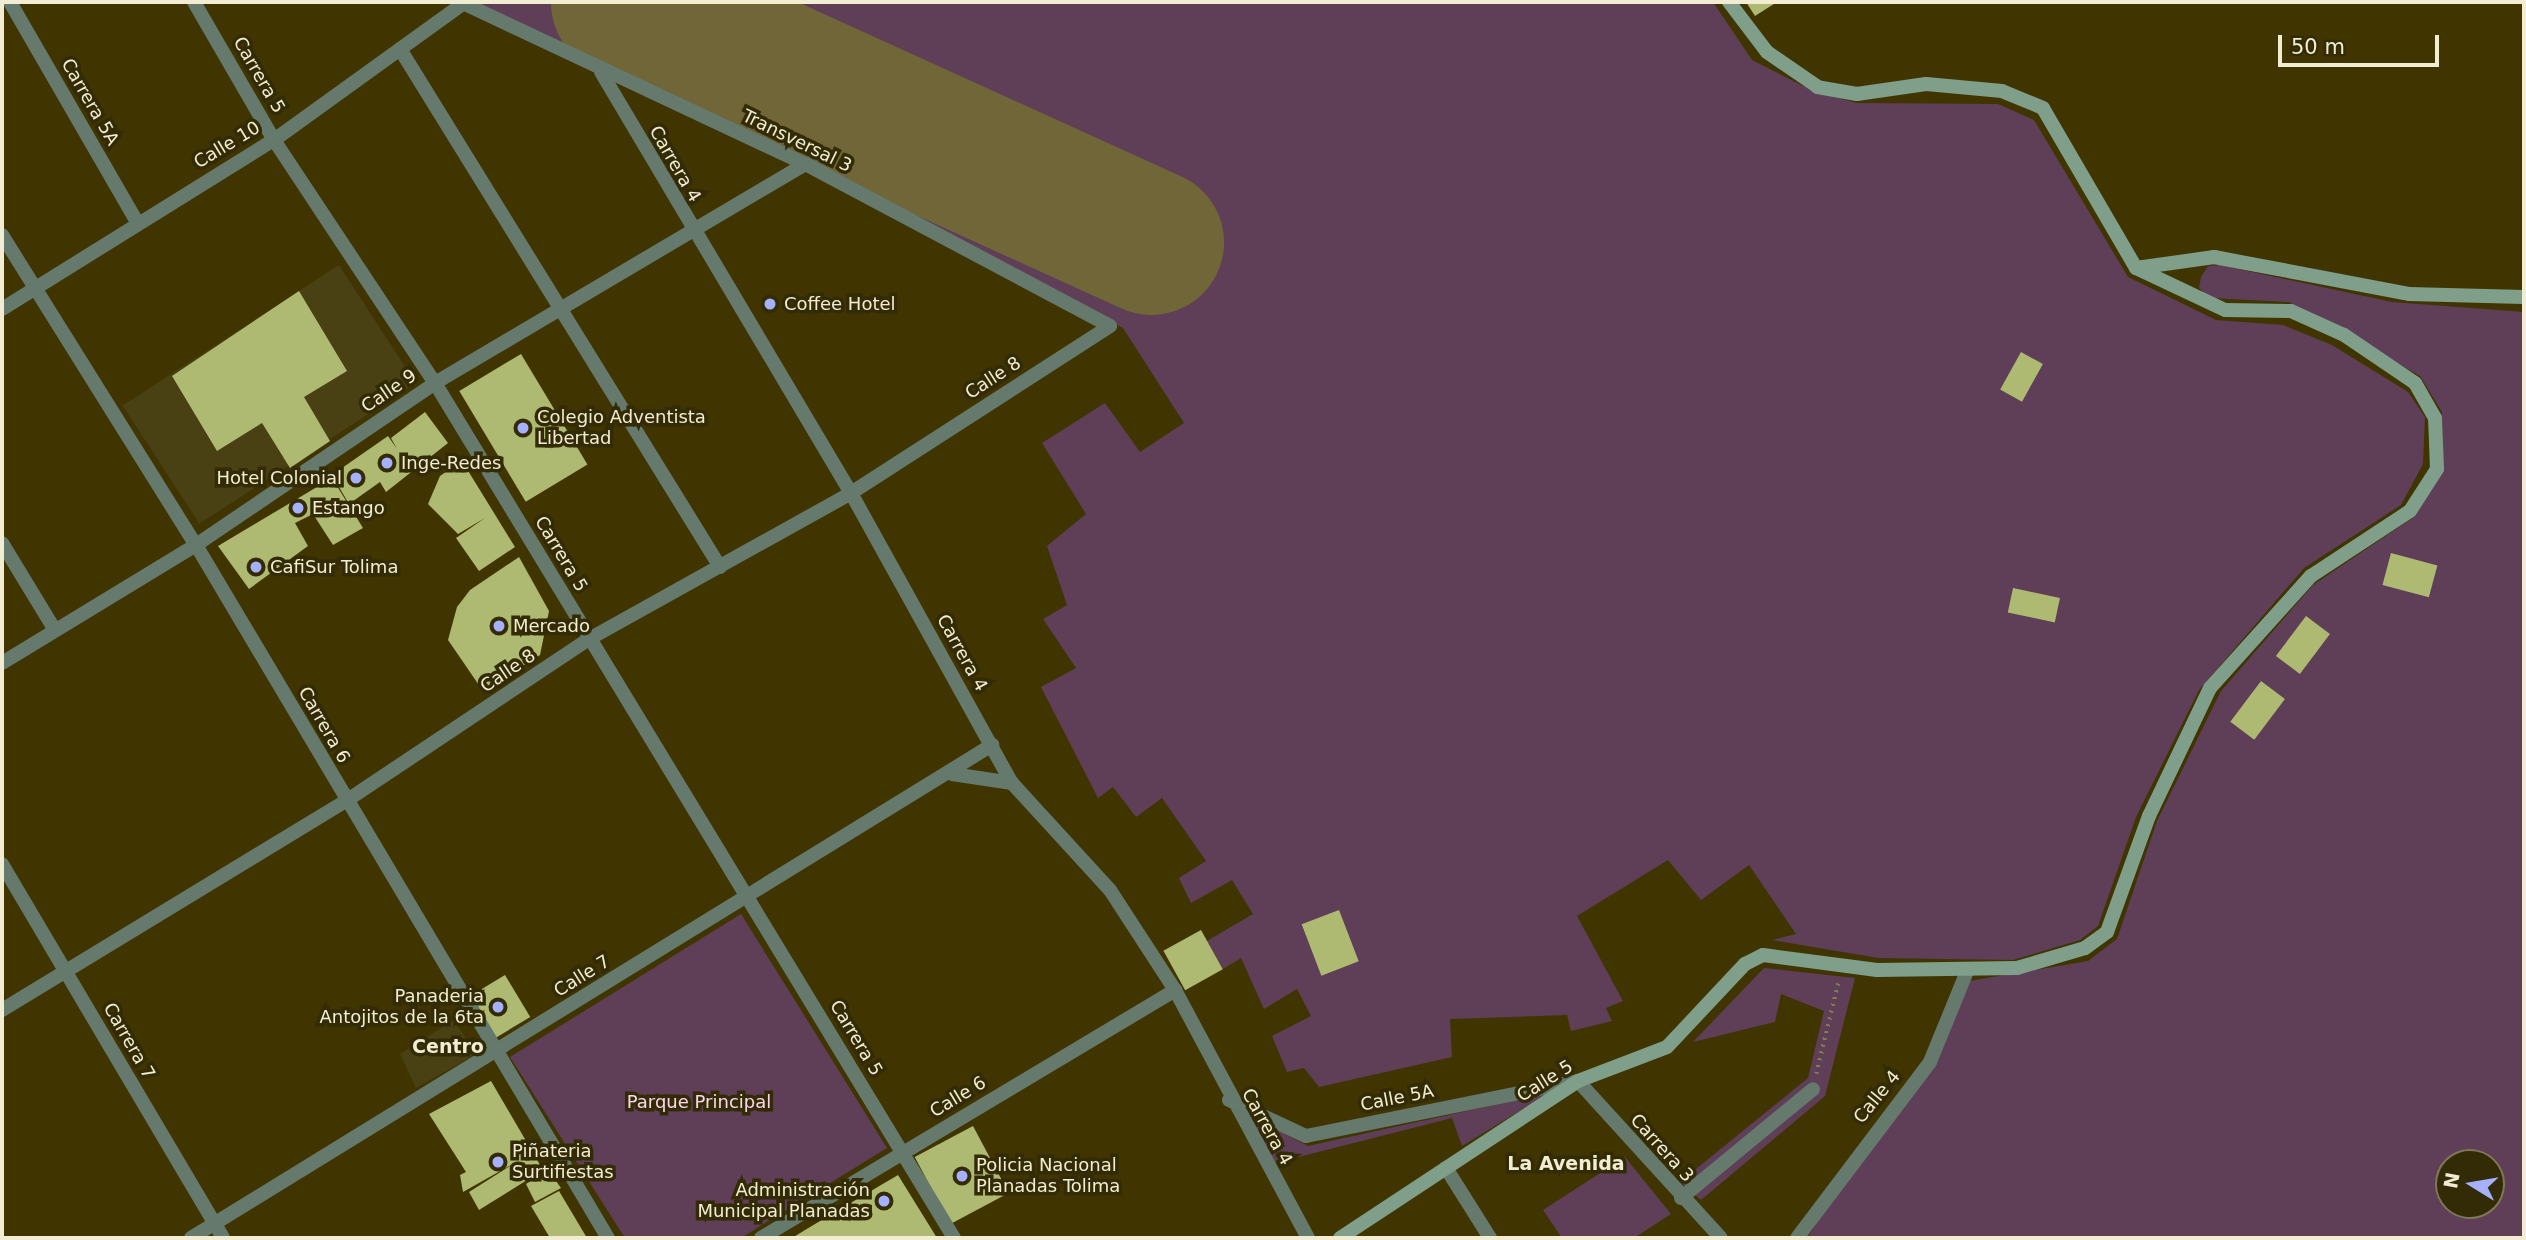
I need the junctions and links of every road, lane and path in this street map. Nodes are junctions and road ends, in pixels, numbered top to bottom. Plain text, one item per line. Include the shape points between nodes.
1 (10, 2) edge
2 (194, 2) edge
3 (462, 2) edge
4 (1729, 2) edge
5 (400, 49) junction
6 (601, 72) junction
7 (274, 140) junction
8 (805, 164) junction
9 (137, 222) junction
10 (693, 233) junction
11 (2, 235) edge
12 (2136, 268) junction
13 (34, 289) junction
14 (2524, 297) edge
15 (2, 309) edge
16 (559, 311) junction
17 (1110, 326) joint
18 (435, 383) junction
19 (851, 493) junction
20 (2, 543) edge
21 (196, 545) junction
22 (720, 567) junction
23 (55, 630) junction
24 (589, 639) junction
25 (2, 663) edge
26 (992, 745) junction
27 (952, 774) junction
28 (1012, 783) junction
29 (346, 801) junction
30 (2, 864) edge
31 (748, 897) junction
32 (1843, 965) junction
33 (1968, 969) junction
34 (65, 970) junction
35 (1175, 990) junction
36 (2, 1010) edge
37 (493, 1054) junction
38 (1578, 1081) junction
39 (1813, 1089) joint
40 (1229, 1100) junction
41 (902, 1153) junction
42 (1446, 1168) junction
43 (1681, 1198) junction
44 (214, 1224) junction
45 (191, 1238) edge
46 (223, 1238) edge
47 (608, 1238) edge
48 (761, 1238) edge
49 (954, 1238) edge
50 (1308, 1238) edge
51 (1340, 1238) edge
52 (1490, 1238) edge
53 (1721, 1238) edge
54 (1797, 1238) edge

1 - 9 street, Carrera 5A
2 - 7 street, Carrera 5
3 - 5 street, Calle 10
3 - 6 street, Transversal 3
4 - 12 main road via 1767,52 1818,88 1857,94 1926,85 2002,91 2043,108
5 - 7 street, Calle 10
5 - 16 street
6 - 8 street, Transversal 3
6 - 10 street, Carrera 4
7 - 9 street, Calle 10
7 - 18 street, Carrera 5
8 - 10 street, Calle 9
8 - 17 street, Transversal 3
9 - 13 street, Calle 10
10 - 16 street, Calle 9
10 - 19 street, Carrera 4
11 - 13 street, Carrera 6
12 - 14 main road via 2214,257 2409,294
12 - 33 main road via 2225,310 2291,311 2344,335 2415,383 2435,418 2437,468 2410,511 2311,576 2210,688 2148,816 2107,932 2085,948 2017,968
13 - 15 street, Calle 10
13 - 21 street, Carrera 6
16 - 18 street, Calle 9
16 - 22 street
17 - 19 street, Calle 8
18 - 21 street, Calle 9
18 - 24 street, Carrera 5
19 - 22 street, Calle 8
19 - 26 street, Carrera 4
20 - 23 street
21 - 23 street, Calle 9
21 - 29 street, Carrera 6
22 - 24 street, Calle 8
23 - 25 street, Calle 9
24 - 29 street, Calle 8
24 - 31 street, Carrera 5
26 - 27 street, Calle 7
26 - 28 street, Carrera 4
27 - 28 street
27 - 31 street, Calle 7
28 - 35 street, Carrera 4 via 1110,890
29 - 34 street, Calle 8
29 - 37 street, Carrera 6
30 - 34 street, Carrera 7
31 - 37 street, Calle 7
31 - 41 street, Carrera 5
32 - 33 main road
32 - 38 main road, Calle 5 via 1763,955 1745,964 1667,1047
32 - 39 path
33 - 54 street, Calle 4 via 1930,1062
34 - 36 street, Calle 8
34 - 44 street, Carrera 7
35 - 40 street, Carrera 4
35 - 41 street, Calle 6
37 - 44 street, Calle 7
37 - 47 street, Carrera 6
38 - 40 street, Calle 5A via 1306,1136
38 - 42 main road, Calle 5
38 - 43 street, Carrera 3
39 - 43 street
40 - 50 street, Carrera 4
41 - 48 street, Calle 6
41 - 49 street, Carrera 5
42 - 51 main road, Calle 5
42 - 52 street
43 - 53 street, Carrera 3
44 - 45 street, Calle 7
44 - 46 street, Carrera 7

